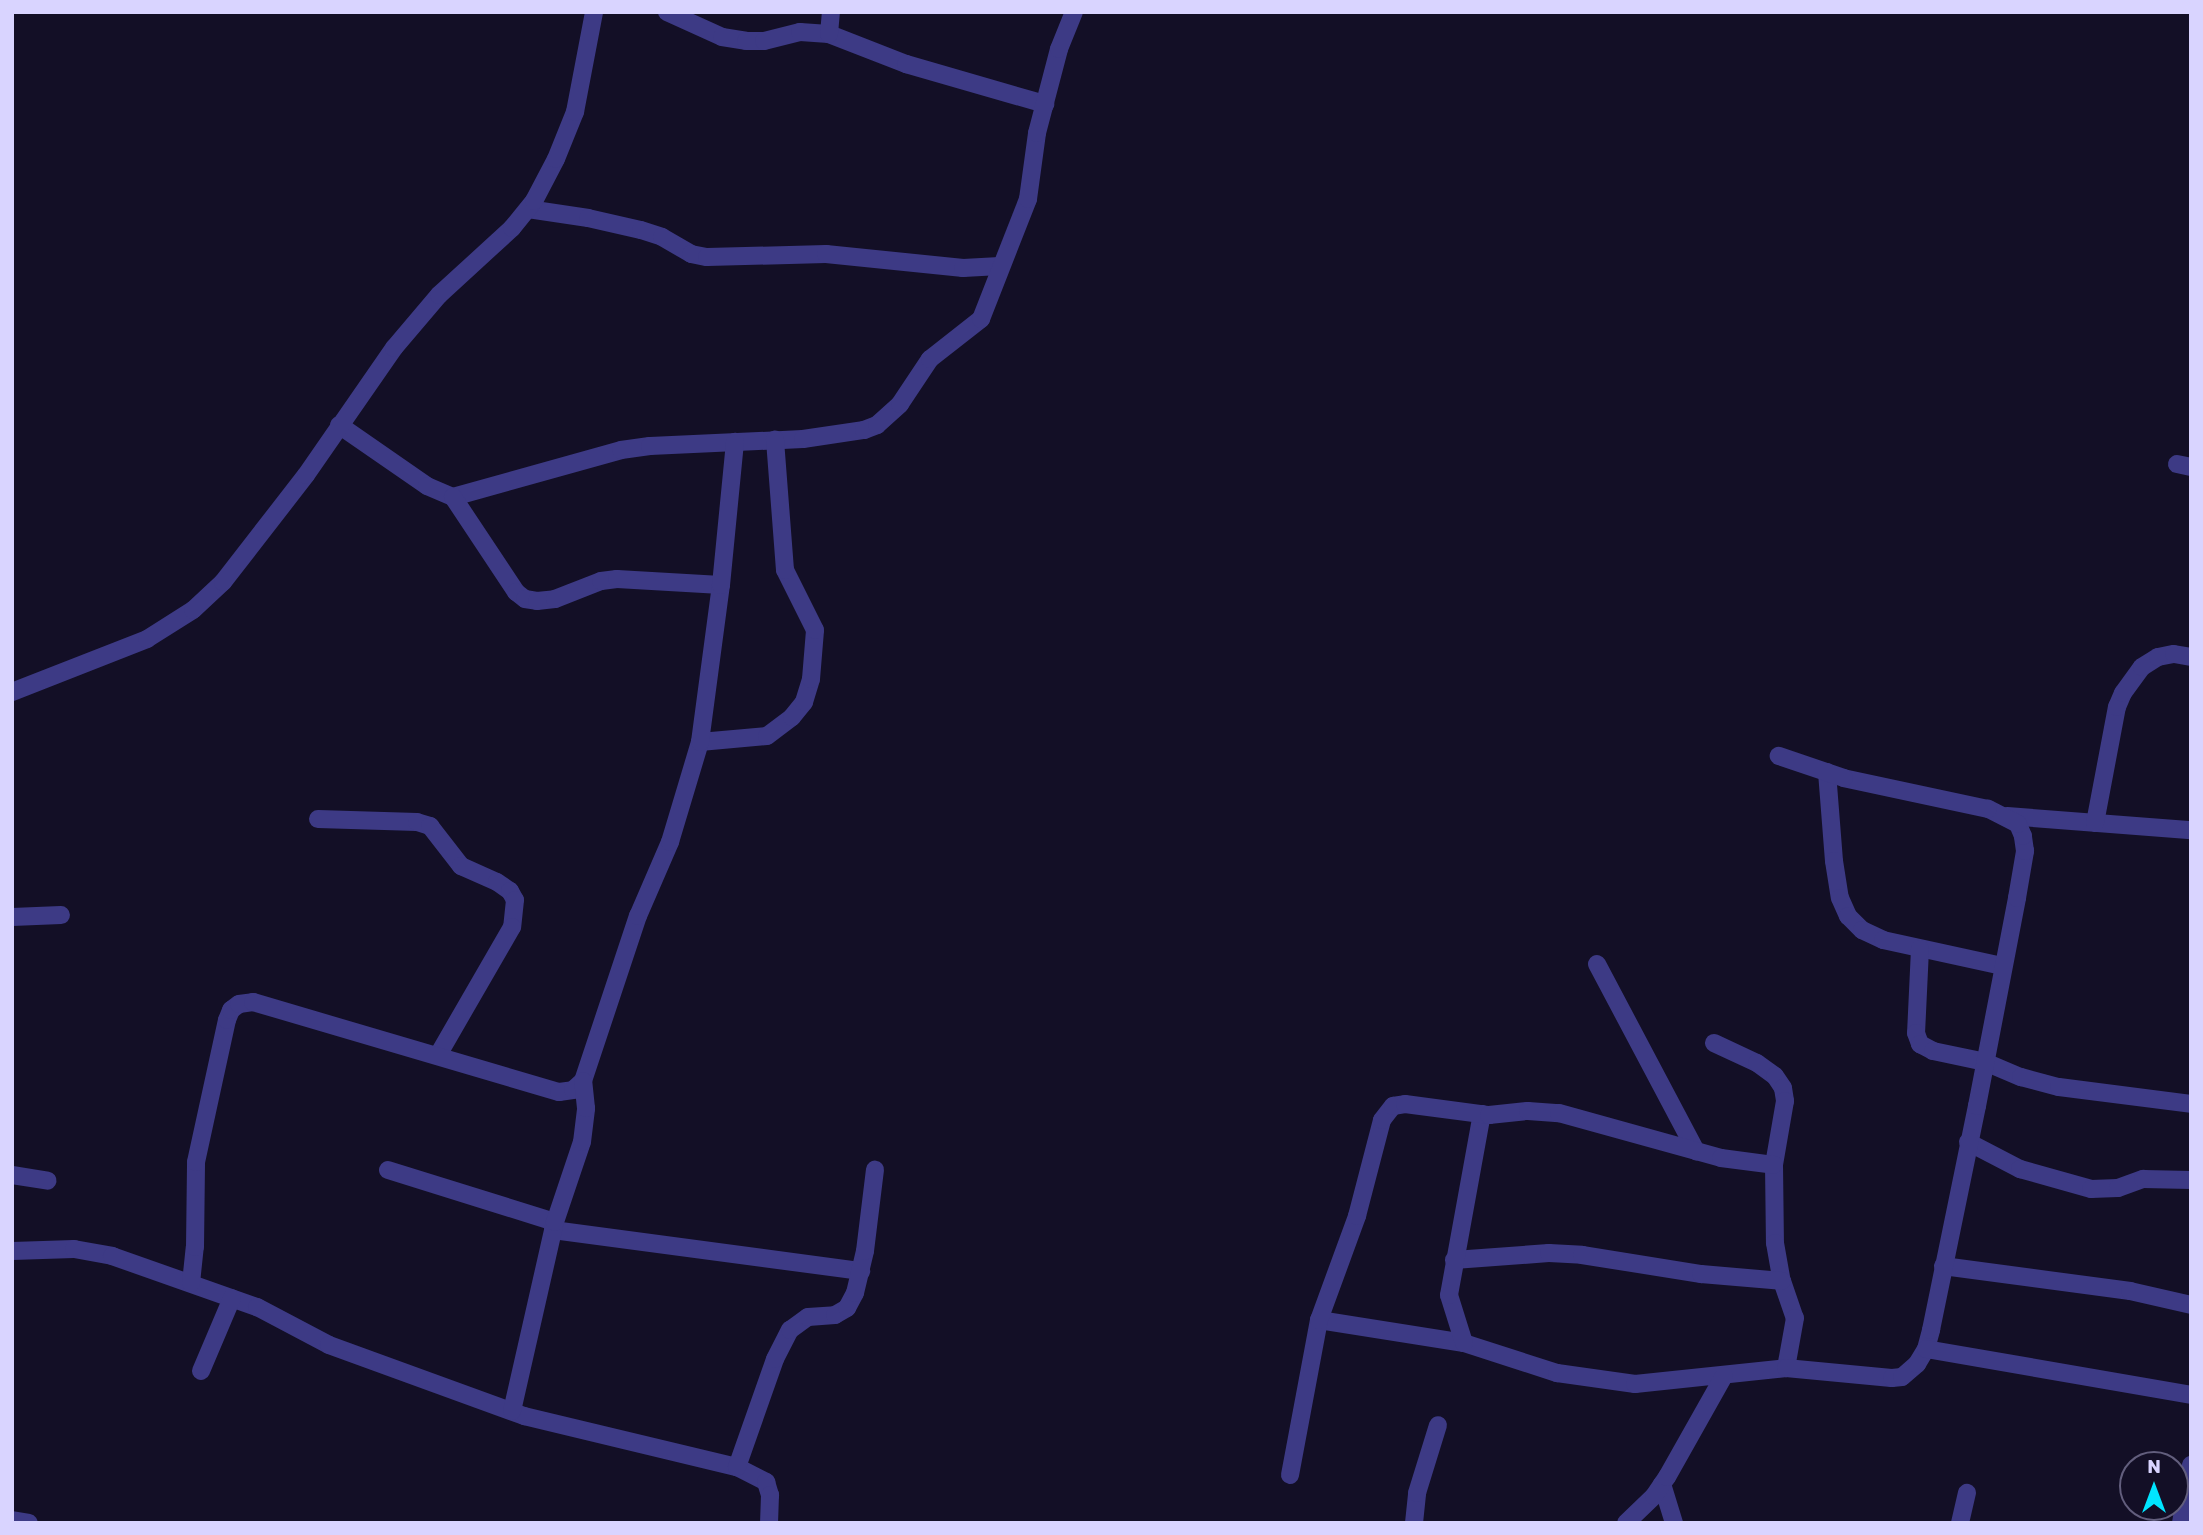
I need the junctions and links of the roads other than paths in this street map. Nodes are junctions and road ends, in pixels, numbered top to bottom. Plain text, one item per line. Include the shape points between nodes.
1 (594, 12) edge
2 (667, 12) edge
3 (831, 12) edge
4 (1074, 12) edge
5 (829, 34) junction
6 (1045, 104) junction
7 (528, 209) junction
8 (1000, 266) junction
9 (339, 425) junction
10 (775, 439) junction
11 (735, 442) junction
12 (453, 497) junction
13 (721, 585) junction
14 (2191, 657) edge
15 (12, 692) edge
16 (700, 742) junction
17 (1779, 756) dead end
18 (1827, 772) junction
19 (2007, 817) junction
20 (318, 820) dead end
21 (2095, 823) junction
22 (2191, 830) edge
23 (61, 915) dead end
24 (12, 917) edge
25 (1920, 949) junction
26 (1597, 964) dead end
27 (2002, 966) junction
28 (1714, 1043) dead end
29 (439, 1055) junction
30 (1985, 1062) junction
31 (583, 1081) junction
32 (2191, 1104) edge
33 (1482, 1114) junction
34 (1968, 1142) junction
35 (1696, 1151) junction
36 (1774, 1165) junction
37 (388, 1170) dead end
38 (875, 1170) dead end
39 (12, 1175) edge
40 (2191, 1180) edge
41 (48, 1181) dead end
42 (554, 1226) junction
43 (12, 1251) edge
44 (1454, 1260) junction
45 (1943, 1266) junction
46 (861, 1271) junction
47 (1782, 1281) junction
48 (191, 1283) junction
49 (232, 1298) junction
50 (2191, 1305) edge
51 (1319, 1320) junction
52 (1464, 1343) junction
53 (1926, 1349) junction
54 (1786, 1368) junction
55 (201, 1371) dead end
56 (1724, 1376) junction
57 (2191, 1395) edge
58 (512, 1411) junction
59 (1438, 1425) dead end
60 (2191, 1465) edge
61 (737, 1467) junction
62 (1290, 1475) dead end
63 (1662, 1484) junction
64 (1967, 1493) dead end
65 (12, 1520) edge
66 (29, 1523) edge
67 (769, 1523) edge
68 (1414, 1523) edge
69 (1626, 1523) edge
70 (1674, 1523) edge
71 (1960, 1523) edge
72 (2181, 1523) edge

1 - 7 street via 569,131
2 - 5 street via 722,37 746,41 800,32
3 - 5 street
4 - 6 street
5 - 6 street via 905,64
6 - 8 street via 1028,199
7 - 8 street via 632,228 707,257 826,254 963,268
7 - 9 street via 427,308
8 - 10 street via 981,319 930,359 890,416 864,430
9 - 12 street via 427,486
9 - 15 street via 237,564 193,610 127,649
10 - 11 street
10 - 16 street via 785,570 815,630 811,679 804,702 767,736
11 - 12 street via 621,450
11 - 13 street
12 - 13 street via 525,599 555,599 618,579
13 - 16 street
14 - 21 street via 2158,657 2143,667 2123,693
16 - 31 street via 670,842 638,916
17 - 18 street
18 - 19 street
18 - 25 street via 1840,898 1848,916 1862,930 1883,940
19 - 21 street
19 - 27 street via 2018,824 2025,851
20 - 29 street via 430,826 461,866 496,882 515,900 512,927
21 - 22 street
23 - 24 street
25 - 27 street
25 - 30 street via 1915,1019 1920,1044
26 - 35 street
27 - 30 street
28 - 36 street via 1757,1063 1776,1076 1783,1088
29 - 31 street via 559,1092 573,1090
29 - 48 street via 253,1002 231,1010 196,1162
30 - 32 street via 2059,1087
30 - 34 street
31 - 42 street via 582,1142
33 - 35 street via 1559,1113
33 - 44 street
33 - 51 street via 1405,1104 1386,1111 1357,1216
34 - 40 street via 2020,1169 2091,1189 2118,1188 2143,1179
34 - 45 street
35 - 36 street
36 - 47 street
37 - 42 street
38 - 46 street
39 - 41 street
42 - 46 street
42 - 58 street
43 - 48 street via 94,1251
44 - 47 street via 1571,1254
44 - 52 street via 1449,1295
45 - 50 street via 2130,1291
45 - 53 street
46 - 61 street via 847,1308 835,1315 808,1317 790,1330
47 - 54 street via 1794,1318
48 - 49 street
49 - 55 street
49 - 58 street via 330,1345
51 - 52 street
51 - 62 street
52 - 56 street via 1557,1373 1611,1382
53 - 54 street via 1902,1377
53 - 57 street
54 - 56 street
56 - 63 street
58 - 61 street
59 - 68 street
60 - 72 street
61 - 67 street via 765,1482 770,1495
63 - 69 street
63 - 70 street
64 - 71 street
65 - 66 street

